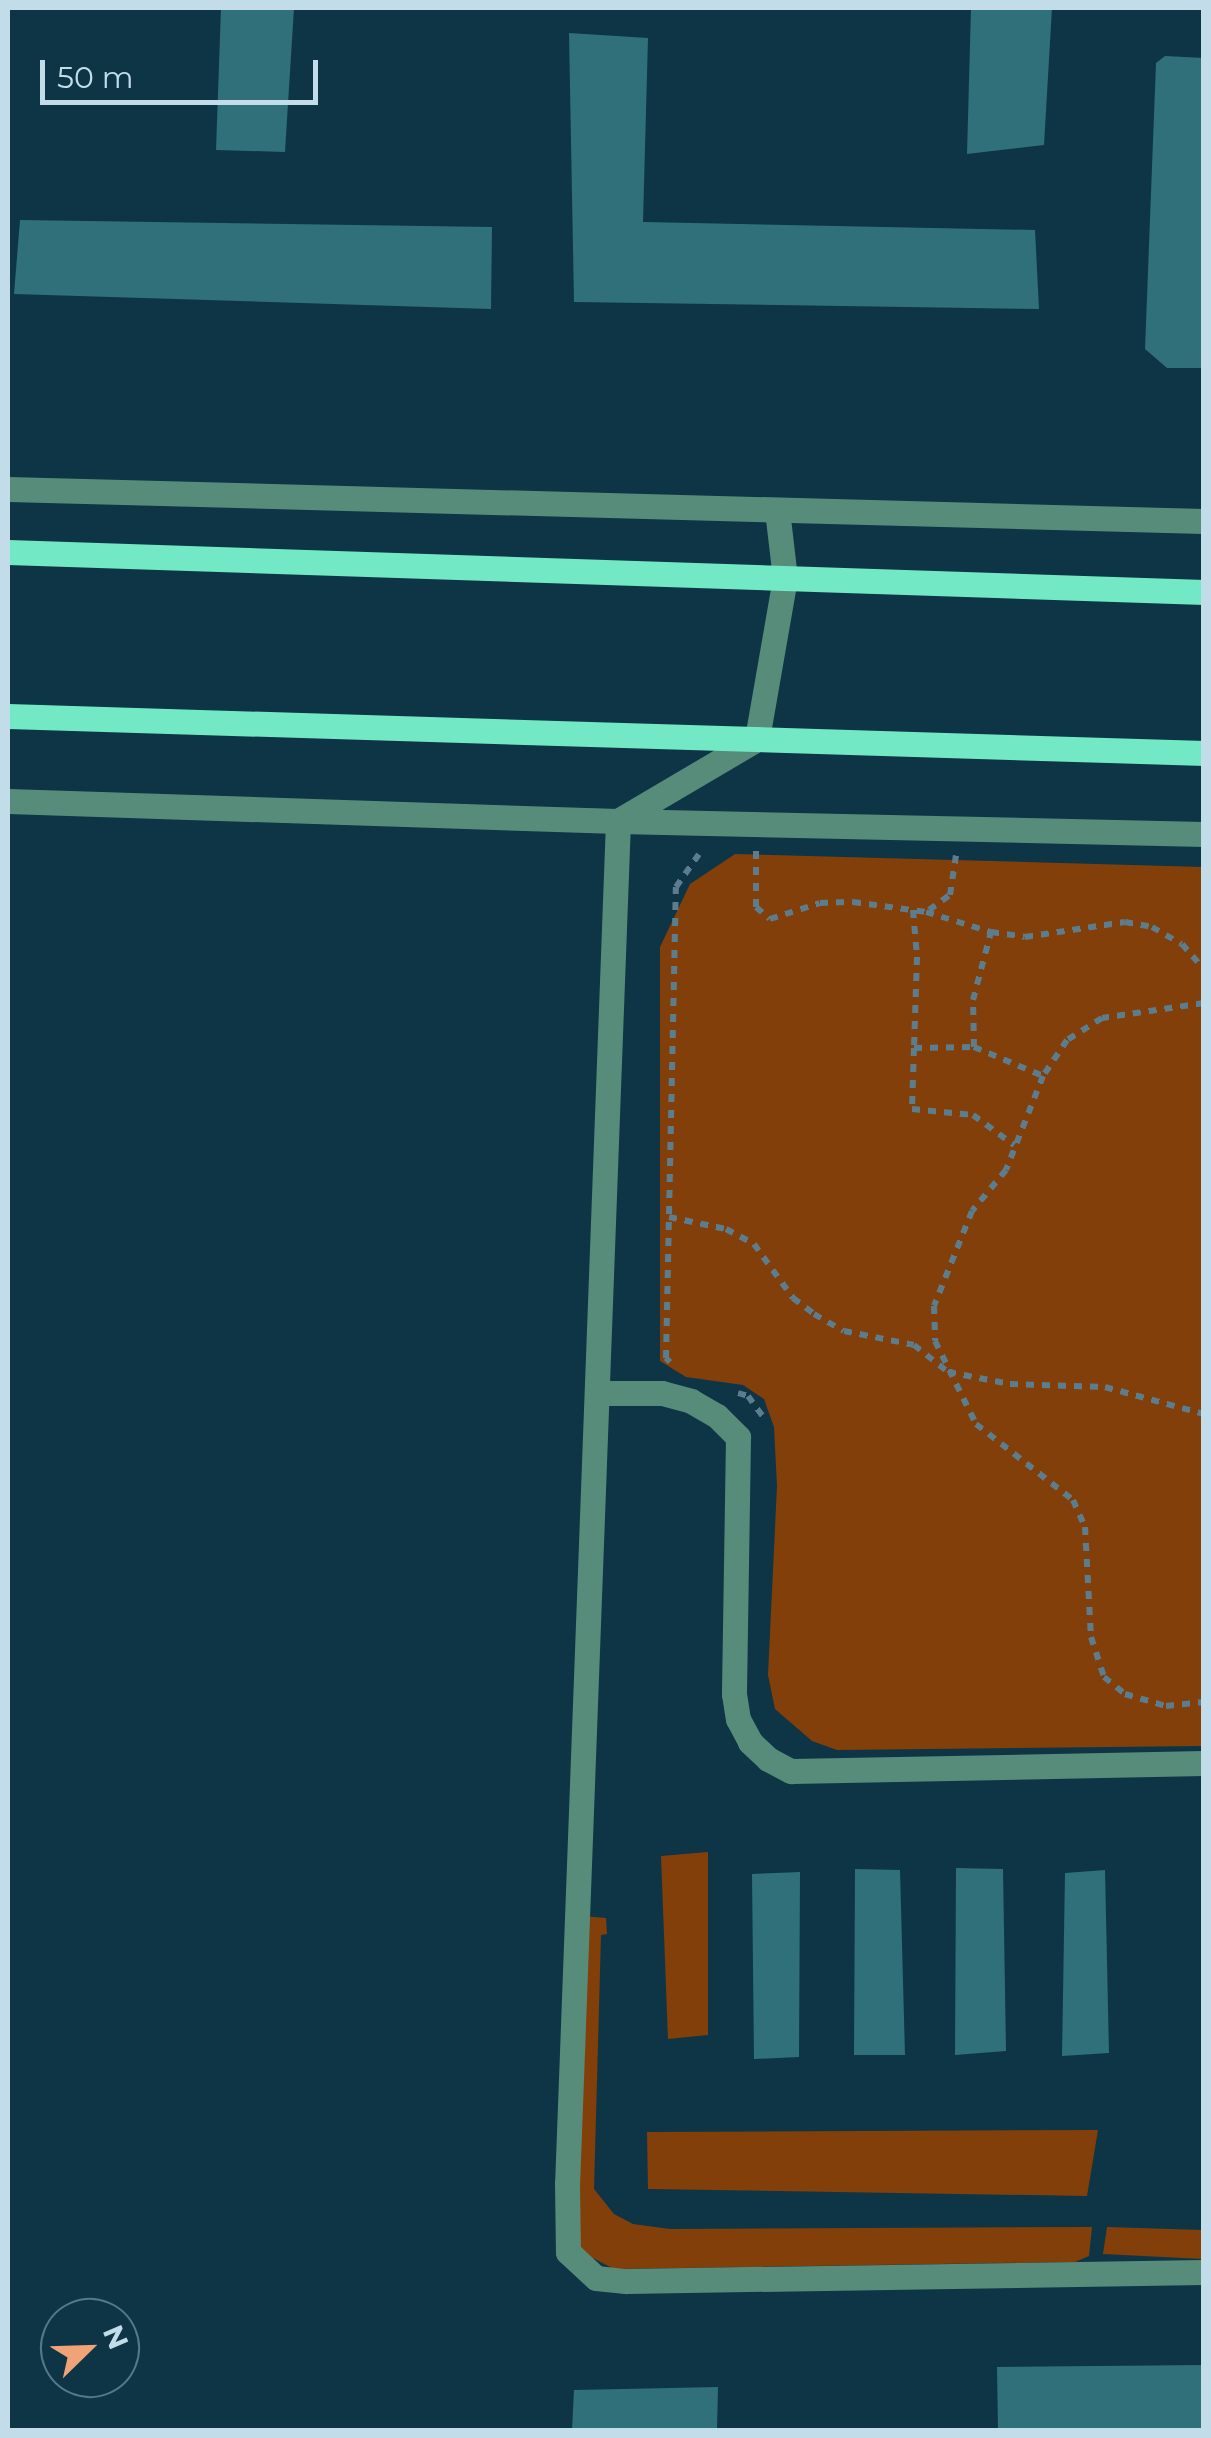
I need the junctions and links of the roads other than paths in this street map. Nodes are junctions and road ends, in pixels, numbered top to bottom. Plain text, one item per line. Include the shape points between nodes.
1 (8, 489) edge
2 (777, 510) junction
3 (1204, 522) edge
4 (8, 552) edge
5 (785, 578) junction
6 (1204, 592) edge
7 (8, 716) edge
8 (757, 739) junction
9 (1204, 752) edge
10 (8, 801) edge
11 (618, 821) junction
12 (1204, 834) edge
13 (597, 1393) junction
14 (1204, 1763) edge
15 (1204, 2272) edge

1 - 2 street
2 - 3 street
2 - 5 street
4 - 5 main road
5 - 6 main road
5 - 8 street
7 - 8 main road
8 - 9 main road
8 - 11 street
10 - 11 street
11 - 12 street via 957,840
11 - 13 street
13 - 14 street via 662,1393 691,1401 738,1437 734,1694 750,1742 768,1759 791,1770
13 - 15 street via 568,2252 596,2278 626,2281

